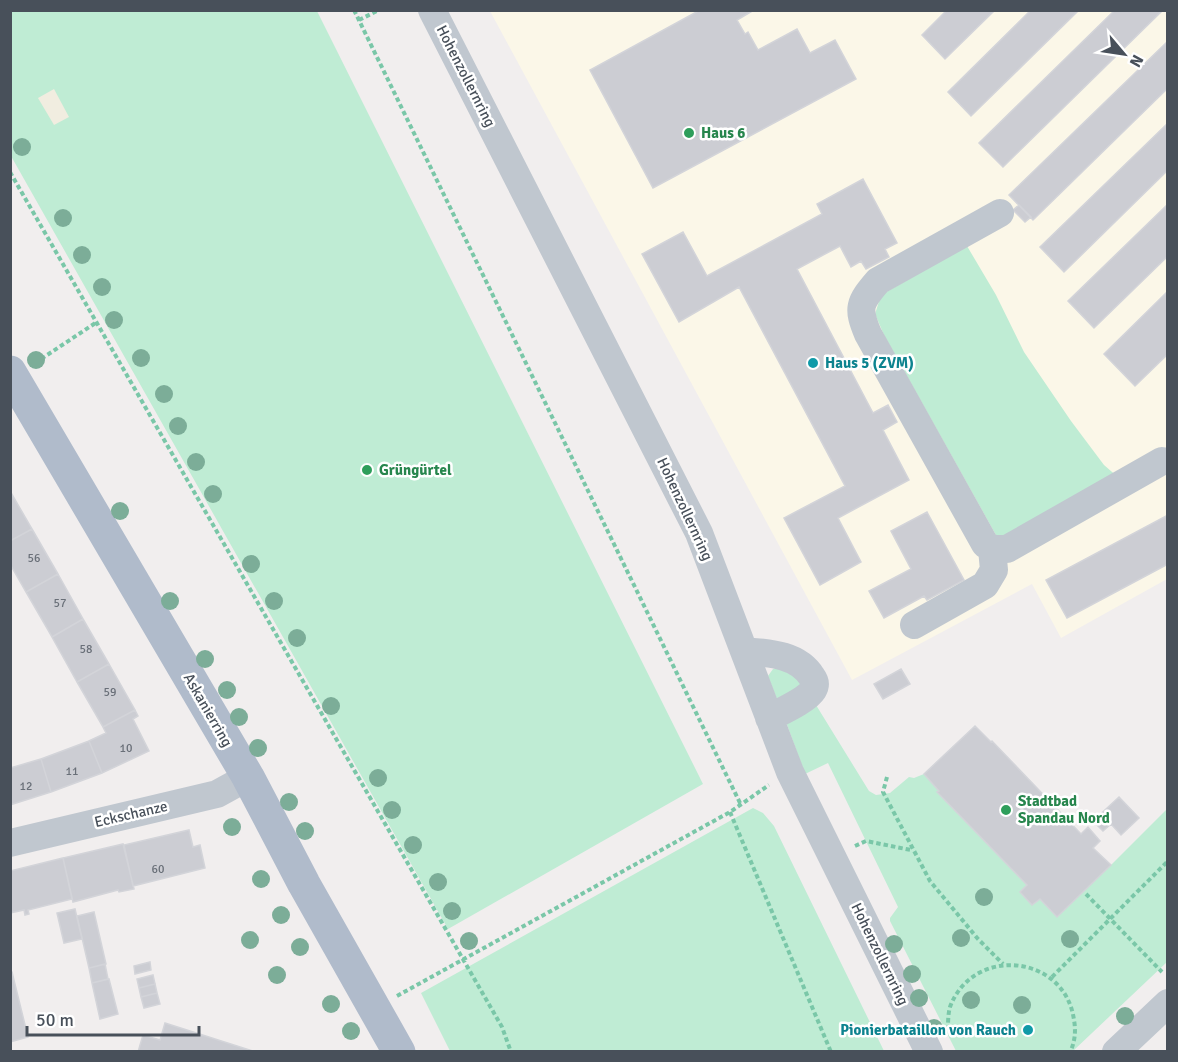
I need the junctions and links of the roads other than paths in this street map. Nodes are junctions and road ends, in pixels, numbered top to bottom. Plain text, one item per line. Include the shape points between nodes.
1 (432, 10) edge
2 (1000, 213) dead end
3 (12, 376) edge
4 (1162, 461) dead end
5 (992, 549) junction
6 (914, 626) dead end
7 (744, 651) junction
8 (770, 718) junction
9 (248, 777) junction
10 (10, 843) edge
11 (1167, 1003) edge
12 (938, 1043) edge
13 (399, 1052) edge
14 (1116, 1052) edge

1 - 7 street, Hohenzollernring via 699,533
2 - 5 street via 878,281 865,296 860,315 985,544
3 - 9 main road, Askanierring
4 - 5 street via 1026,540 1007,549
5 - 6 street via 994,570 986,585
7 - 8 street, Hohenzollernring
7 - 8 street via 784,656 803,667 814,680 809,695
8 - 12 street, Hohenzollernring via 790,771 832,856
9 - 10 street, Eckschanze via 217,794
9 - 13 main road, Askanierring
11 - 14 street

